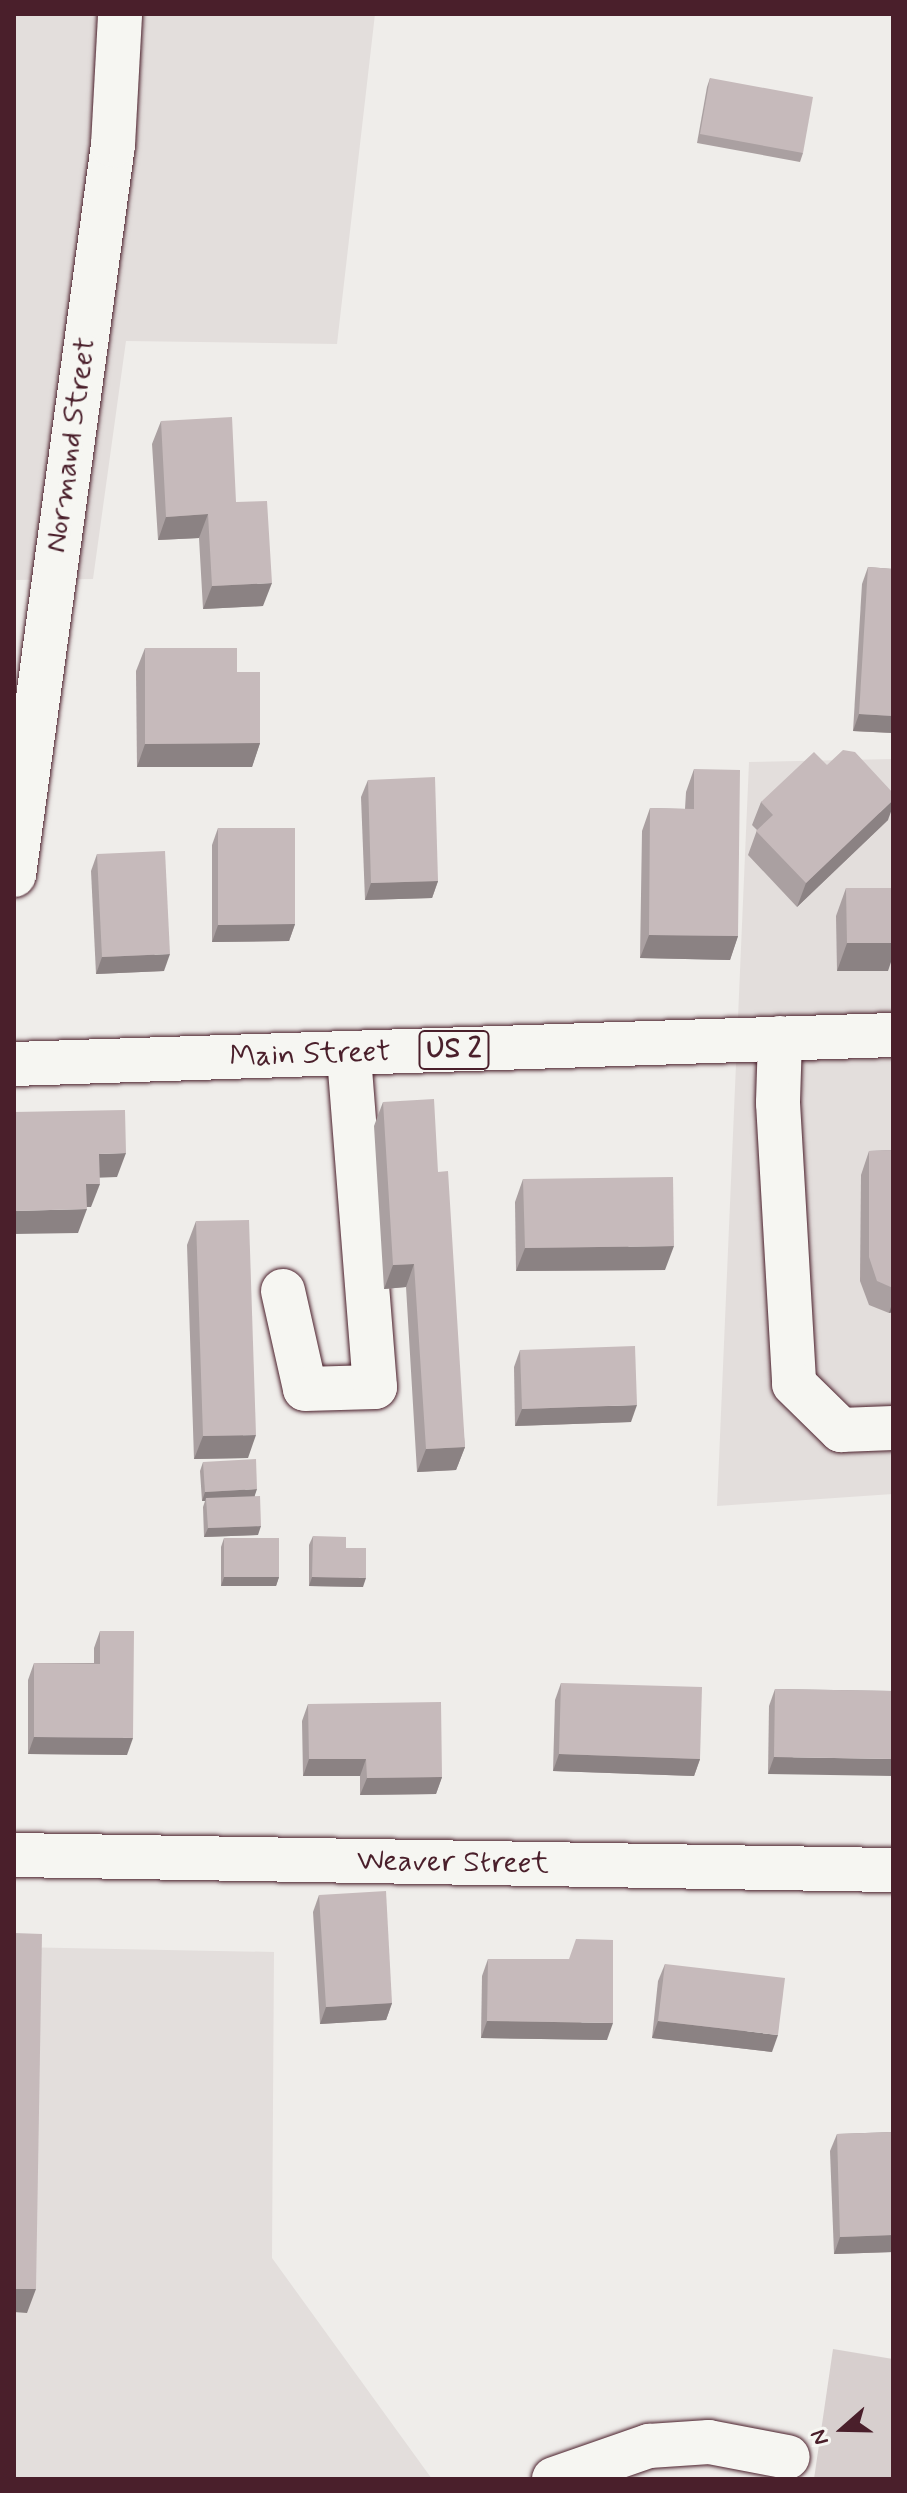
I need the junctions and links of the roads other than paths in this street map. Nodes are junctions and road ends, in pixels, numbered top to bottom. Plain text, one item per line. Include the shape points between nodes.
1 (120, 14) edge
2 (24, 723) edge
3 (14, 875) edge
4 (893, 1035) edge
5 (780, 1038) junction
6 (349, 1053) junction
7 (14, 1064) edge
8 (283, 1291) dead end
9 (893, 1428) edge
10 (14, 1855) edge
11 (893, 1870) edge
12 (788, 2457) dead end
13 (554, 2479) edge

1 - 2 street, Normand Street via 113,145
2 - 3 street, Normand Street
4 - 5 street, Main Street / US 2
5 - 6 street, Main Street / US 2
5 - 9 street via 778,1103 794,1384 841,1430
6 - 7 street, Main Street / US 2
6 - 8 street via 375,1387 305,1389
10 - 11 street, Weaver Street
12 - 13 street via 709,2442 649,2446

